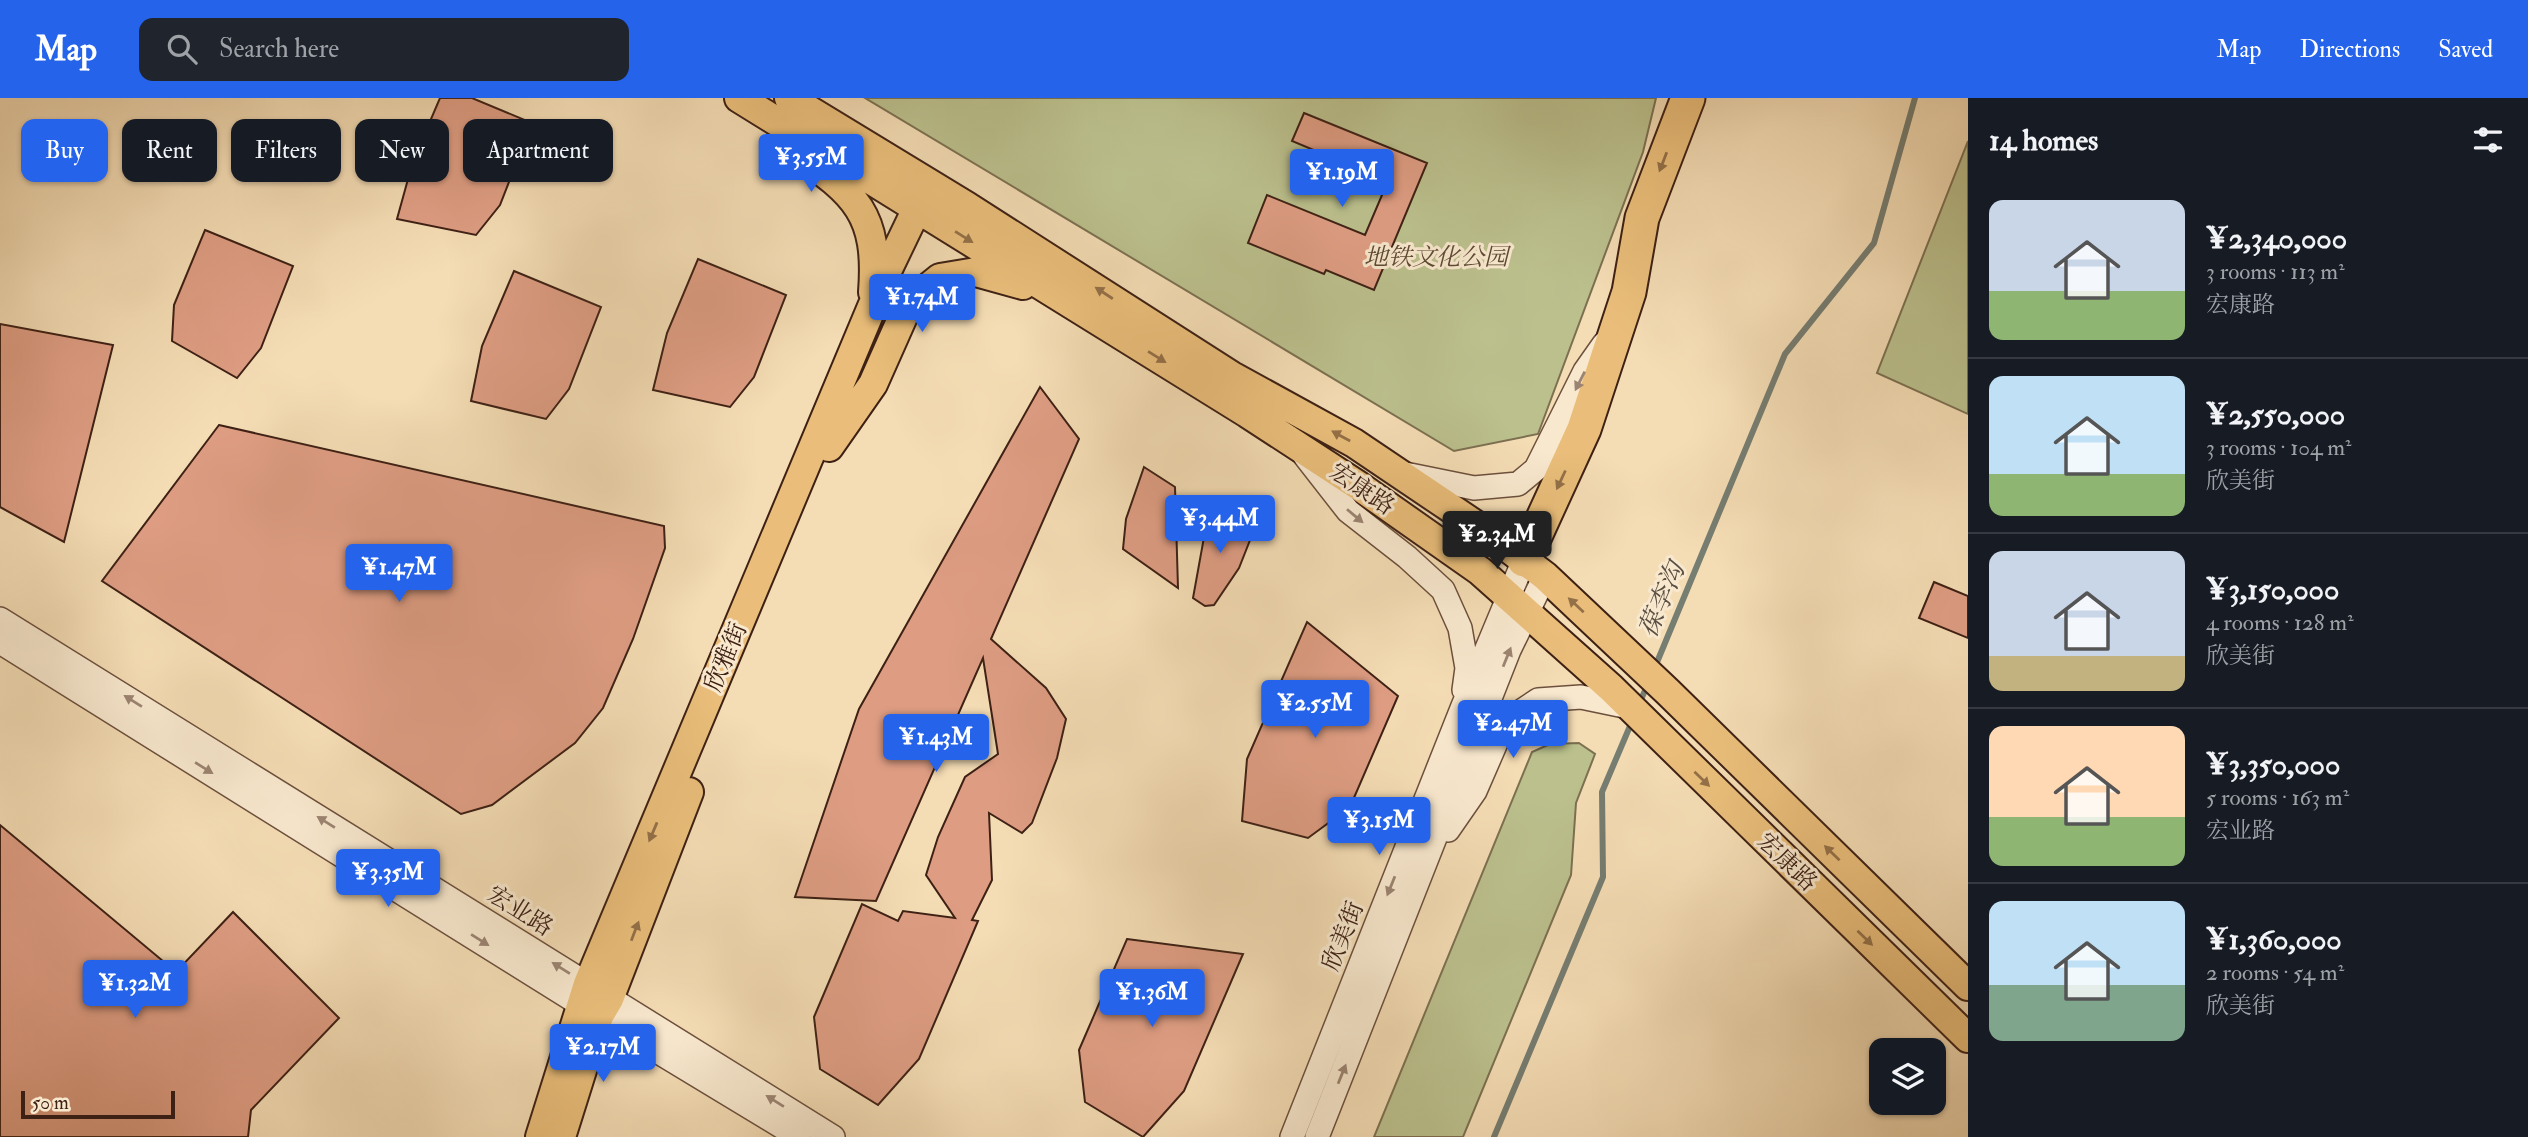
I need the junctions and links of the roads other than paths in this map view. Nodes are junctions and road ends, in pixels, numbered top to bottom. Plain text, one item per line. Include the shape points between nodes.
1 (723, 98) edge
2 (739, 98) edge
3 (789, 98) edge
4 (1688, 98) edge
5 (934, 186) junction
6 (921, 212) junction
7 (1056, 295) junction
8 (871, 310) junction
9 (1618, 324) junction
10 (1296, 445) junction
11 (829, 447) junction
12 (1398, 472) junction
13 (1534, 568) junction
14 (1519, 605) junction
15 (0, 619) edge
16 (0, 642) edge
17 (1620, 698) junction
18 (1462, 706) junction
19 (1426, 861) junction
20 (1968, 986) edge
21 (594, 1001) junction
22 (1968, 1038) edge
23 (540, 1137) edge
24 (561, 1137) edge
25 (800, 1137) edge
26 (833, 1137) edge
27 (1292, 1137) edge
28 (1317, 1137) edge

1 - 8 main road via 856,202 868,224 876,260
2 - 6 main road, 宏康路
3 - 5 main road, 宏康路
4 -> 9 highway via 1642,218 1629,292
5 - 6 main road, 欣雅街
12 -> 5 main road, 宏康路 via 1232,376
6 -> 7 main road, 宏康路
6 - 8 main road, 欣雅街
6 - 11 main road, 欣雅街
7 -> 10 main road, 宏康路
7 - 11 main road via 976,272 940,278 909,303 873,384
8 -> 21 main road, 欣雅街
9 -> 12 street via 1585,371 1536,469 1517,484 1474,488
9 -> 13 highway
10 - 14 main road, 宏康路 via 1469,563
10 -> 18 street via 1348,511 1443,590 1460,628 1466,668
21 -> 11 main road, 欣雅街 via 716,724
12 - 13 main road, 宏康路
13 - 14 street, 欣美街
20 -> 13 main road, 宏康路 via 1668,692
14 - 17 main road, 宏康路
14 - 18 street, 欣美街
19 -> 14 street, 欣美街 via 1509,650
21 -> 15 street, 宏业路
16 -> 21 street, 宏业路
17 - 19 street via 1538,700 1505,722 1475,791
17 -> 22 main road, 宏康路
18 -> 27 street, 欣美街
28 -> 19 street, 欣美街
21 - 23 main road, 欣雅街
21 - 24 main road, 欣雅街
21 - 25 street, 宏业路
26 -> 21 street, 宏业路

